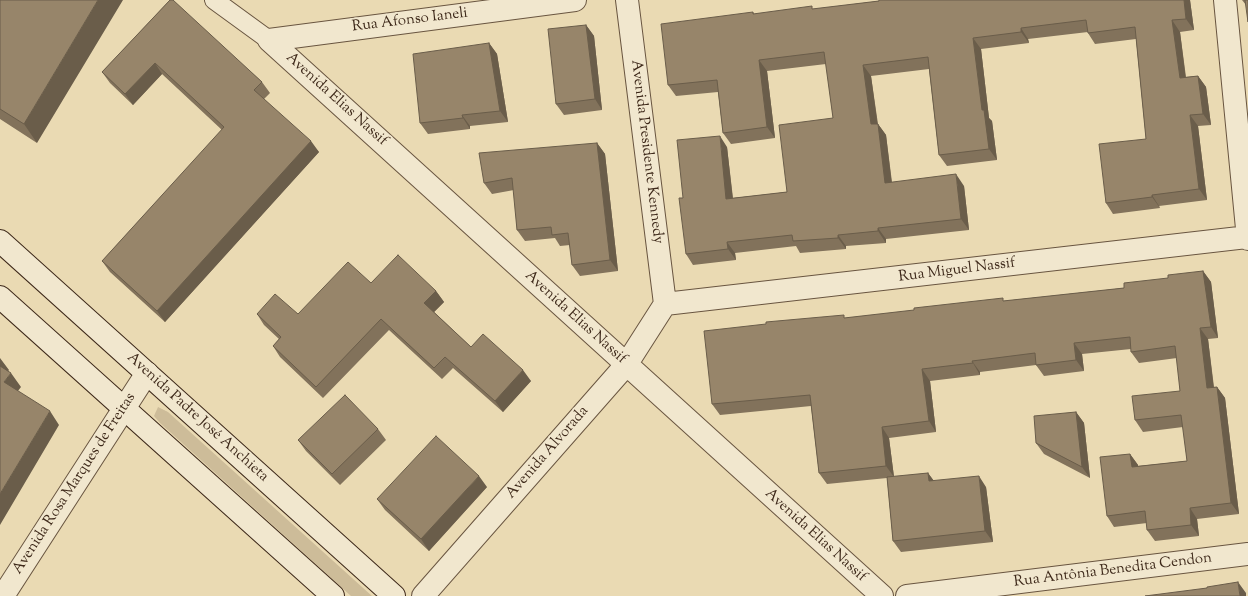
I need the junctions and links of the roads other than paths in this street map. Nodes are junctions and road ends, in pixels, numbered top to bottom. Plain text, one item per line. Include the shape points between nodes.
1 (214, 0) edge
2 (575, 0) edge
3 (627, 0) edge
4 (1225, 0) edge
5 (269, 40) junction
6 (1248, 237) edge
7 (0, 241) edge
8 (0, 297) edge
9 (665, 304) junction
10 (626, 365) junction
11 (147, 373) junction
12 (123, 408) junction
13 (1248, 554) edge
14 (3, 596) edge
15 (333, 596) edge
16 (394, 596) edge
17 (423, 596) edge
18 (882, 596) edge
19 (907, 596) edge

1 - 5 lane
2 - 5 street, Rua Afonso Ianeli
3 - 9 street, Avenida Presidente Kennedy
4 - 6 street
5 - 10 street, Avenida Elias Nassif
6 - 9 street, Rua Miguel Nassif
7 - 11 street, Avenida Padre José Anchieta
8 - 12 street
9 - 10 street, Avenida Alvorada
10 - 17 street, Avenida Alvorada
10 - 18 street, Avenida Elias Nassif
11 - 12 street, Avenida Rosa Marques de Freitas
11 - 16 street, Avenida Padre José Anchieta
12 - 14 street, Avenida Rosa Marques de Freitas
12 - 15 street
13 - 19 street, Rua Antônia Benedita Cendon

